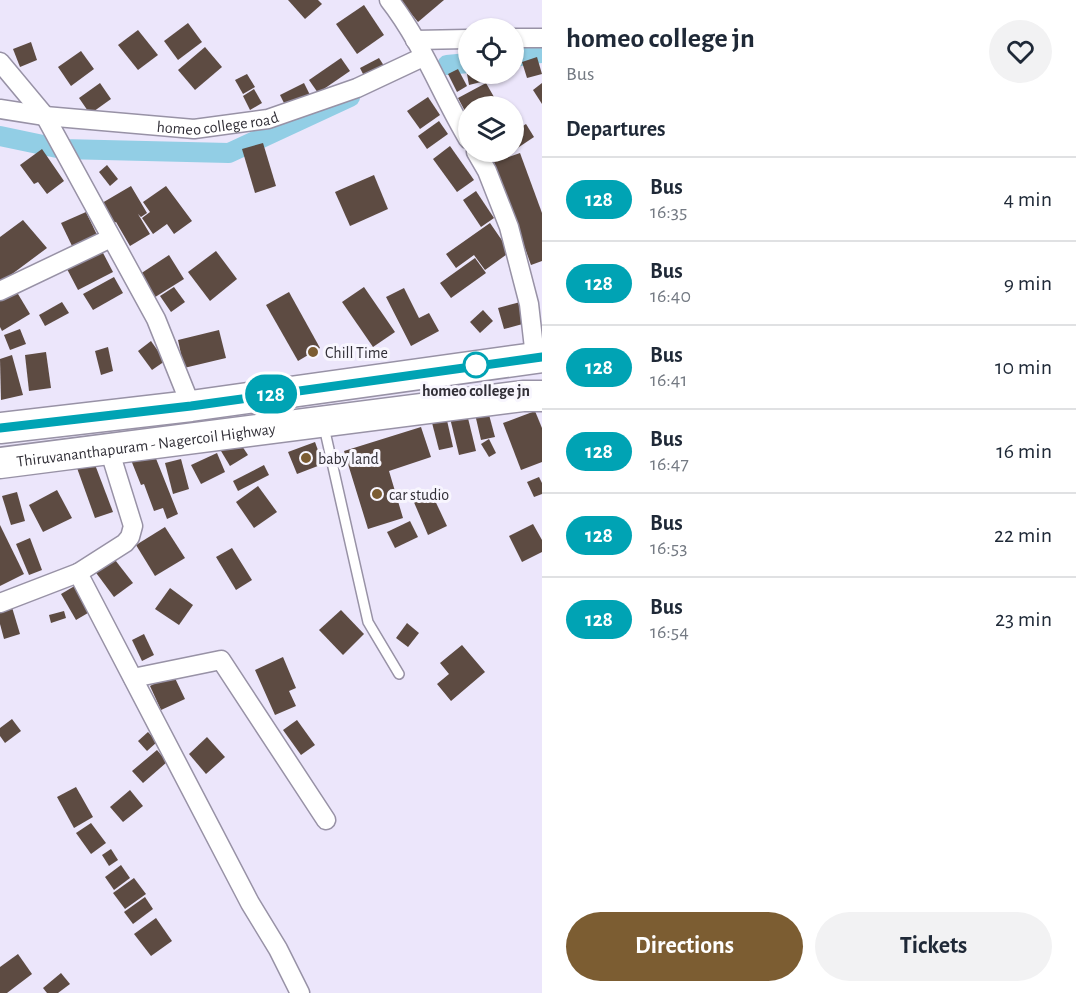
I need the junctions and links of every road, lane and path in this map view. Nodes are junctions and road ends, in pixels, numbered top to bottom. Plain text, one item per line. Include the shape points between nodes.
1 (389, 0) edge
2 (524, 38) edge
3 (542, 38) edge
4 (458, 41) edge
5 (419, 49) junction
6 (0, 62) edge
7 (0, 109) edge
8 (45, 116) junction
9 (458, 121) edge
10 (482, 162) edge
11 (111, 238) junction
12 (0, 291) edge
13 (538, 357) edge
14 (542, 396) edge
15 (191, 406) junction
16 (323, 422) junction
17 (0, 428) edge
18 (109, 449) junction
19 (0, 463) edge
20 (78, 573) junction
21 (0, 603) edge
22 (399, 674) dead end
23 (133, 678) junction
24 (326, 820) dead end
25 (300, 993) edge

1 - 5 street
2 - 3 street
4 - 5 street
5 - 8 street, homeo college road via 357,88 268,119 194,129
5 - 9 street
6 - 8 street
7 - 8 street, homeo college road
8 - 11 street
10 - 13 street via 509,227
11 - 12 street
11 - 15 street via 156,319
13 - 15 main road, Thiruvananthapuram - Nagercoil Highway
14 - 16 main road, Thiruvananthapuram - Nagercoil Highway
15 - 17 main road, Thiruvananthapuram - Nagercoil Highway
16 - 18 main road, Thiruvananthapuram - Nagercoil Highway
16 - 22 lane via 368,622
18 - 19 main road, Thiruvananthapuram - Nagercoil Highway
18 - 20 street via 133,526 130,537 117,549
20 - 21 street
20 - 23 street
23 - 24 street via 221,660
23 - 25 street

